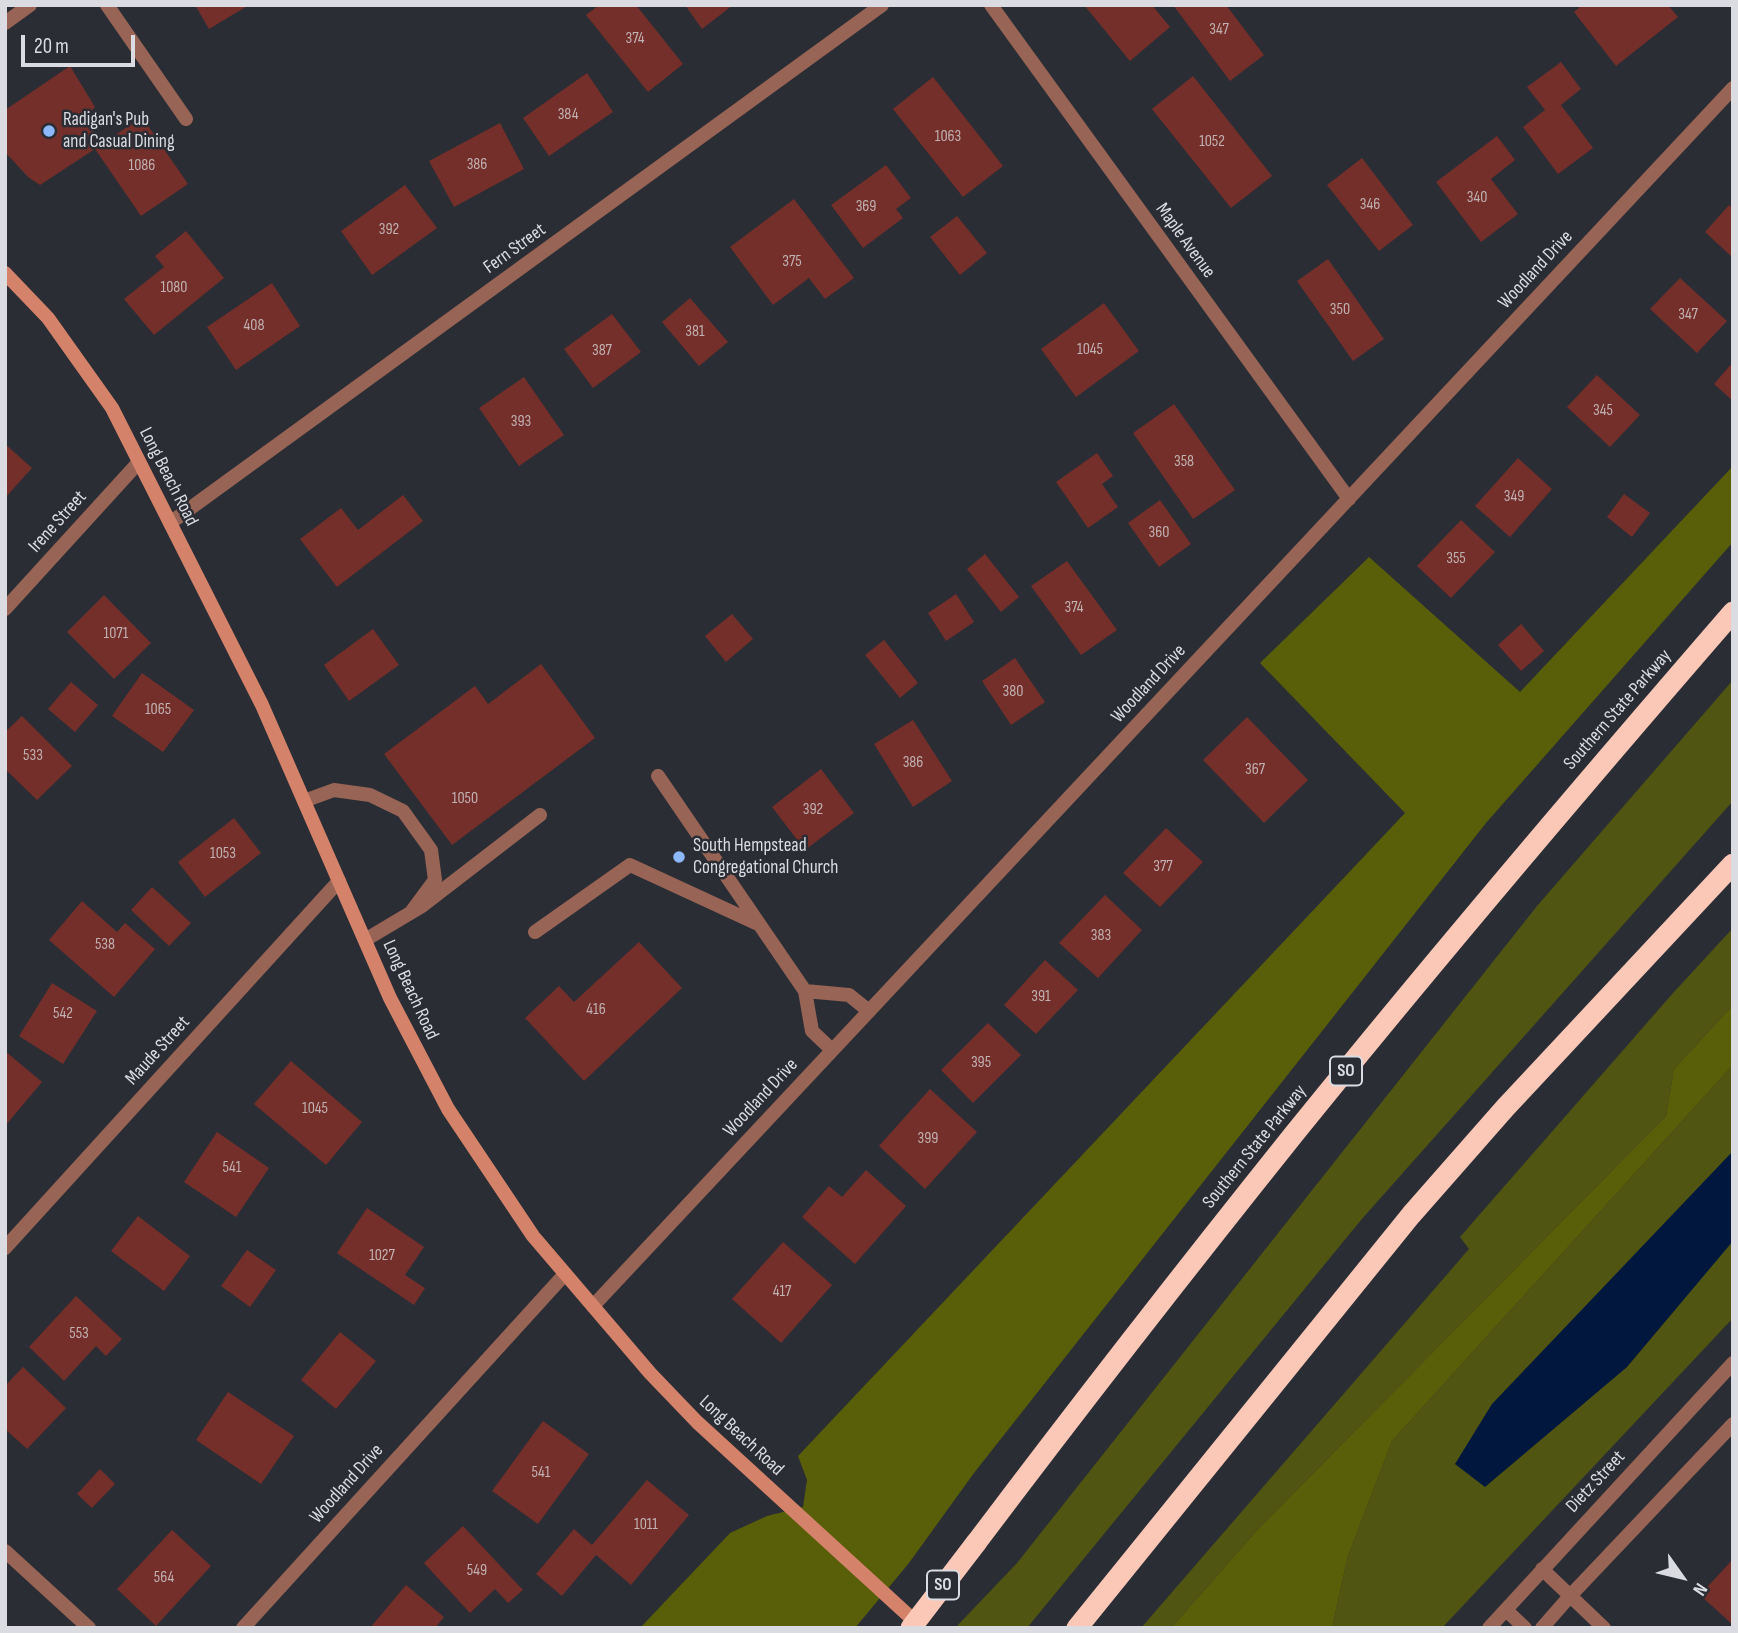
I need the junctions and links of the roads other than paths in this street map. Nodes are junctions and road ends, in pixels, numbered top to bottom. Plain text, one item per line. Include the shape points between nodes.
1 (30, 5) edge
2 (107, 5) edge
3 (883, 5) edge
4 (991, 5) edge
5 (5, 23) edge
6 (1733, 88) edge
7 (186, 119) dead end
8 (5, 273) edge
9 (139, 462) junction
10 (1349, 499) junction
11 (170, 523) junction
12 (5, 609) edge
13 (1733, 612) edge
14 (657, 776) dead end
15 (304, 801) junction
16 (540, 815) dead end
17 (1733, 864) edge
18 (339, 881) junction
19 (412, 911) junction
20 (761, 926) junction
21 (535, 932) dead end
22 (365, 940) junction
23 (806, 991) junction
24 (869, 1011) junction
25 (832, 1050) junction
26 (5, 1248) edge
27 (565, 1273) junction
28 (593, 1306) junction
29 (1733, 1363) edge
30 (1733, 1424) edge
31 (5, 1551) edge
32 (1542, 1569) junction
33 (1570, 1596) junction
34 (1506, 1610) junction
35 (89, 1628) edge
36 (243, 1628) edge
37 (911, 1628) edge
38 (916, 1628) edge
39 (1077, 1628) edge
40 (1489, 1628) edge
41 (1525, 1628) edge
42 (1542, 1628) edge
43 (1604, 1628) edge

1 - 5 street
2 - 7 street
3 - 11 street, Fern Street
4 - 10 street, Maple Avenue
6 - 10 street, Woodland Drive
8 - 9 main road, Long Beach Road via 48,318 112,408
9 - 11 main road, Long Beach Road
9 - 12 street, Irene Street
10 - 24 street, Woodland Drive
11 - 15 main road, Long Beach Road via 262,705
13 - 37 highway, Southern State Parkway / SO, bridge via 1295,1133
14 - 20 street
15 - 18 main road, Long Beach Road
15 - 19 street via 334,790 370,795 403,811 430,850 435,880
16 - 19 street
17 - 39 highway via 1411,1215
18 - 22 main road, Long Beach Road
18 - 26 street, Maude Street
19 - 22 street
20 - 21 street via 631,865
20 - 23 street
22 - 27 main road, Long Beach Road via 448,1109 533,1236
23 - 24 street via 849,995
23 - 25 street via 811,1031
24 - 25 street, Woodland Drive
25 - 28 street, Woodland Drive
27 - 28 main road, Long Beach Road
27 - 36 street, Woodland Drive
28 - 38 main road, Long Beach Road via 697,1422 909,1616
29 - 32 street, Dietz Street
30 - 33 street
31 - 35 street
32 - 33 street
32 - 34 street, Dietz Street
33 - 42 street
33 - 43 street
34 - 40 street, Dietz Street
34 - 41 street

